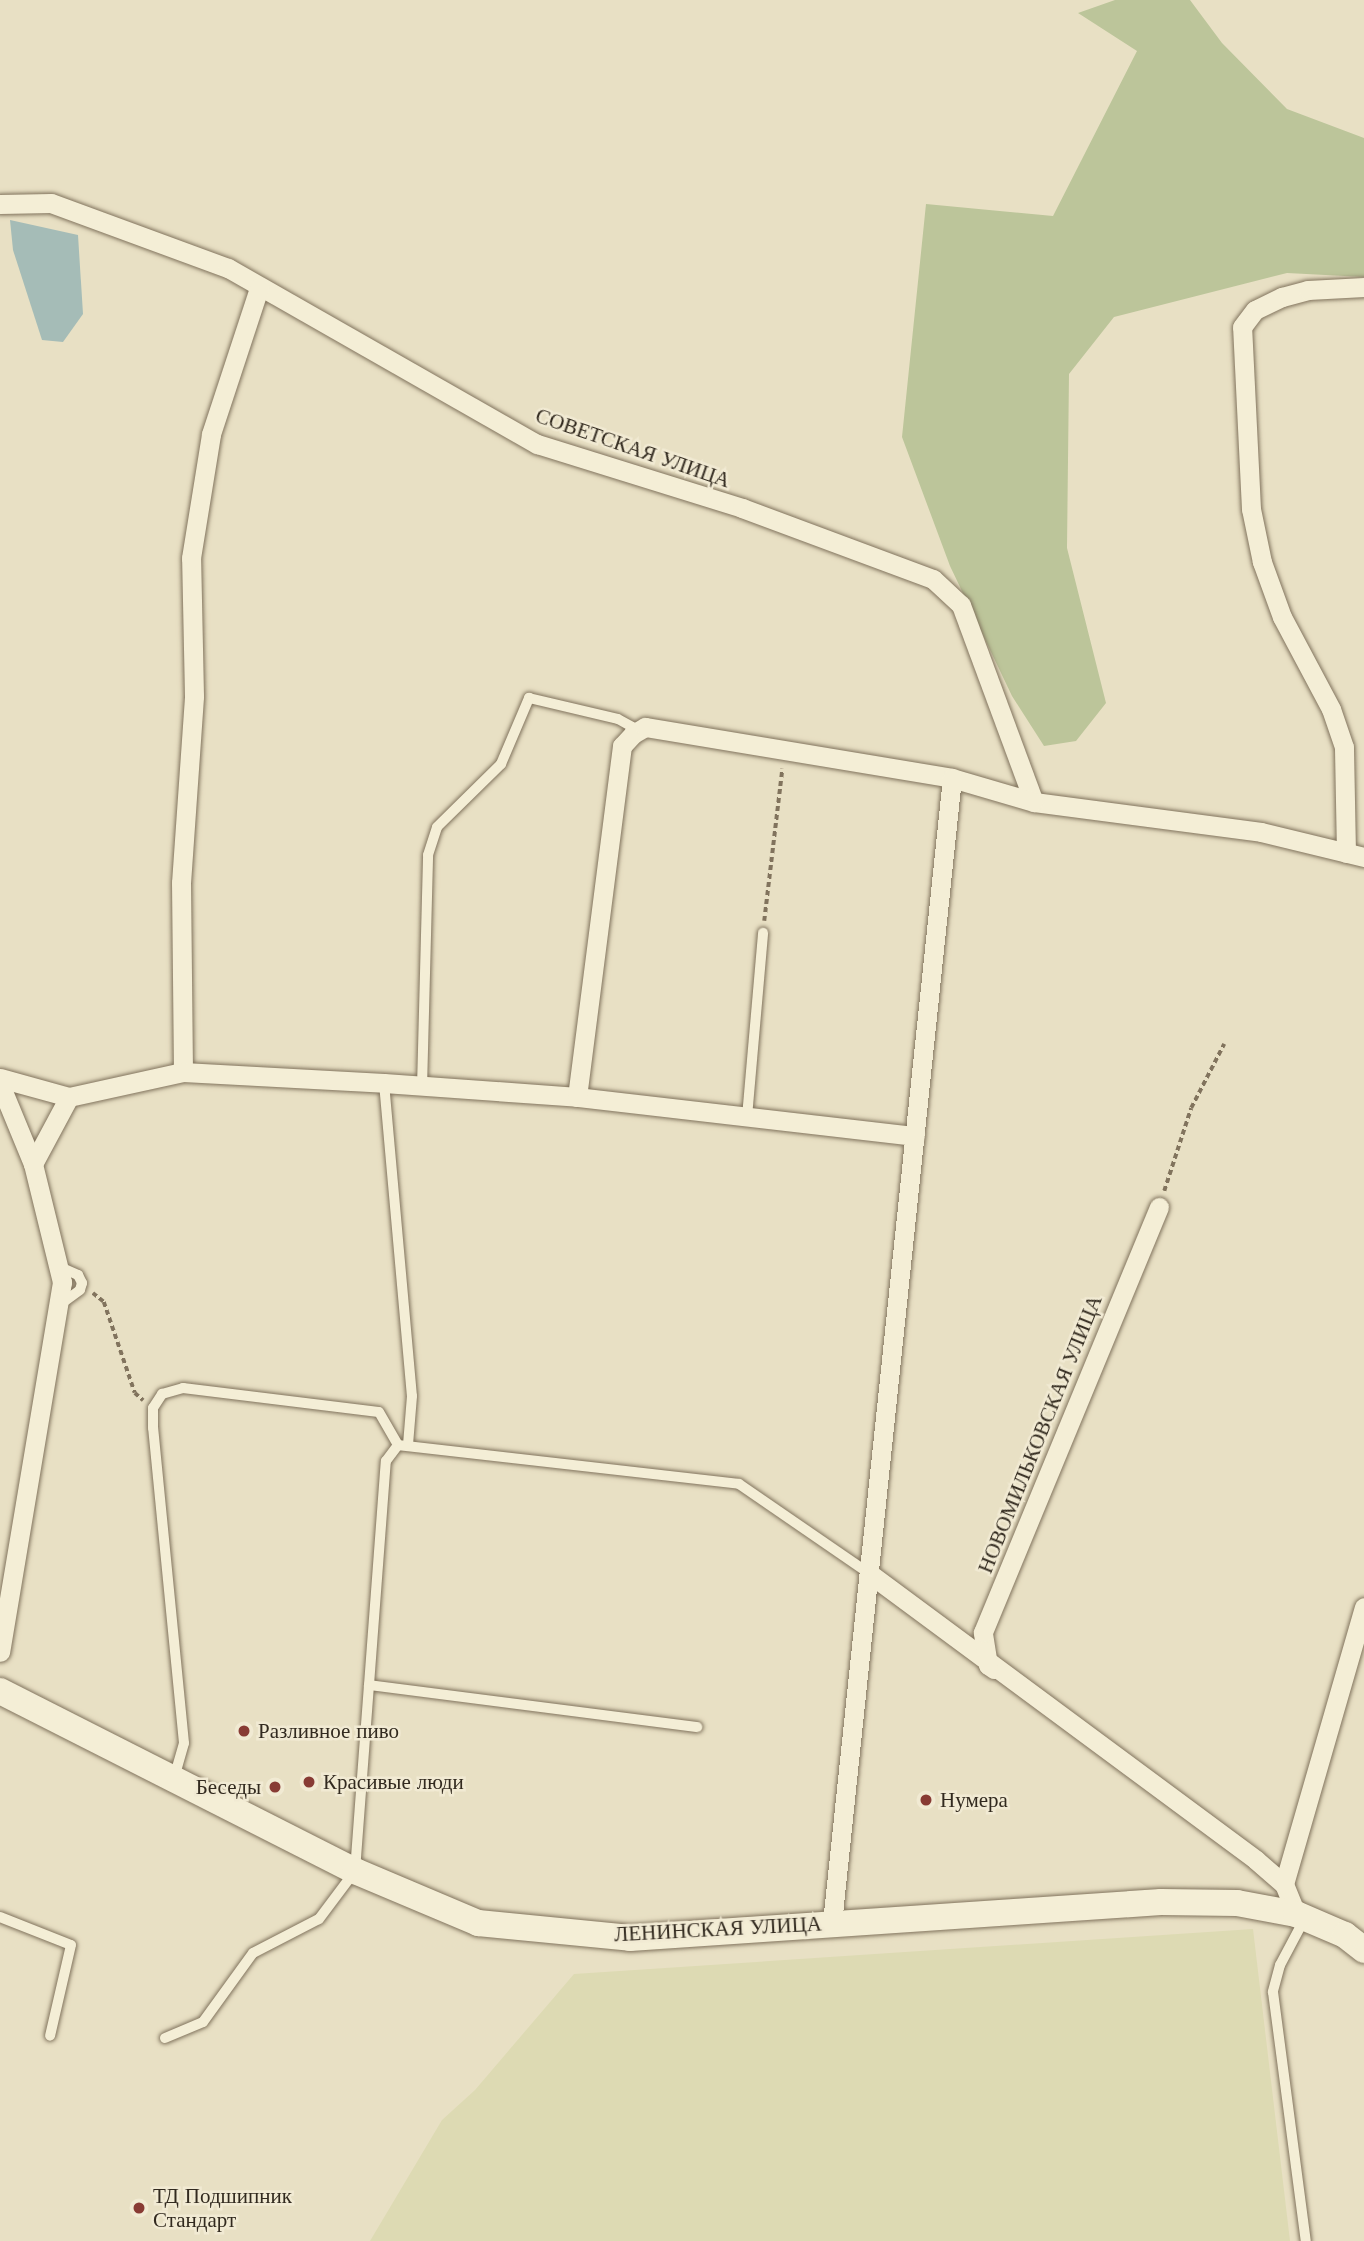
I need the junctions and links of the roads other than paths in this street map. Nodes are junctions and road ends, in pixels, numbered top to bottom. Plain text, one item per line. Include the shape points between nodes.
1 (0, 204) edge
2 (1364, 287) edge
3 (258, 288) junction
4 (640, 730) junction
5 (952, 778) junction
6 (1032, 796) junction
7 (1355, 855) edge
8 (763, 933) road end
9 (183, 1072) junction
10 (0, 1078) edge
11 (384, 1083) junction
12 (0, 1084) edge
13 (422, 1088) junction
14 (69, 1097) junction
15 (577, 1097) junction
16 (747, 1117) junction
17 (915, 1136) junction
18 (33, 1164) junction
19 (1159, 1206) road end
20 (60, 1266) junction
21 (61, 1303) junction
22 (403, 1445) junction
23 (870, 1574) junction
24 (1364, 1607) edge
25 (0, 1652) edge
26 (1003, 1676) junction
27 (369, 1685) junction
28 (0, 1691) edge
29 (697, 1727) dead end
30 (174, 1778) junction
31 (355, 1871) junction
32 (1284, 1884) junction
33 (1300, 1916) junction
34 (0, 1917) edge
35 (832, 1923) junction
36 (1363, 1949) edge
37 (50, 2036) dead end
38 (165, 2039) dead end
39 (1306, 2241) edge

1 - 3 street, СОВЕТСКАЯ УЛИЦА via 51,203 228,268
2 - 7 street via 1308,290 1282,297 1255,310 1242,327 1251,509 1262,562 1282,617 1331,709 1344,747
3 - 6 street, СОВЕТСКАЯ УЛИЦА via 537,444 742,508 933,579 961,605
3 - 9 street via 211,434 191,558 194,696 181,883
4 - 5 street via 645,727
4 - 13 lane via 618,719 529,698 501,764 437,827 428,855
4 - 15 street via 622,746
5 - 6 street
5 - 17 street
6 - 7 street via 1261,832
8 - 16 lane
9 - 11 street
9 - 14 street
10 - 14 street
11 - 13 street
11 - 22 lane via 412,1396
12 - 18 street
13 - 15 street
14 - 18 street
15 - 16 street
16 - 17 street
17 - 23 street
18 - 20 street
19 - 26 street, НОВОМИЛЬКОВСКАЯ УЛИЦА via 983,1632 988,1665
20 - 21 street
20 - 21 lane via 78,1275 82,1283 80,1290
21 - 25 street
22 - 23 lane via 739,1484
22 - 27 lane via 389,1451 386,1461
22 - 30 lane via 379,1412 183,1388 162,1394 153,1408 184,1743
23 - 26 street
23 - 35 street via 849,1806
24 - 32 street
26 - 32 street
27 - 29 lane
27 - 31 lane
28 - 30 street, ЛЕНИНСКАЯ УЛИЦА
30 - 31 street, ЛЕНИНСКАЯ УЛИЦА
31 - 35 street, ЛЕНИНСКАЯ УЛИЦА via 478,1923 630,1938
31 - 38 lane via 319,1919 253,1953 203,2022
32 - 33 street
33 - 35 street, ЛЕНИНСКАЯ УЛИЦА via 1237,1903 1161,1902
33 - 36 street, ЛЕНИНСКАЯ УЛИЦА via 1345,1935
33 - 39 lane via 1273,1992
34 - 37 lane via 71,1945

